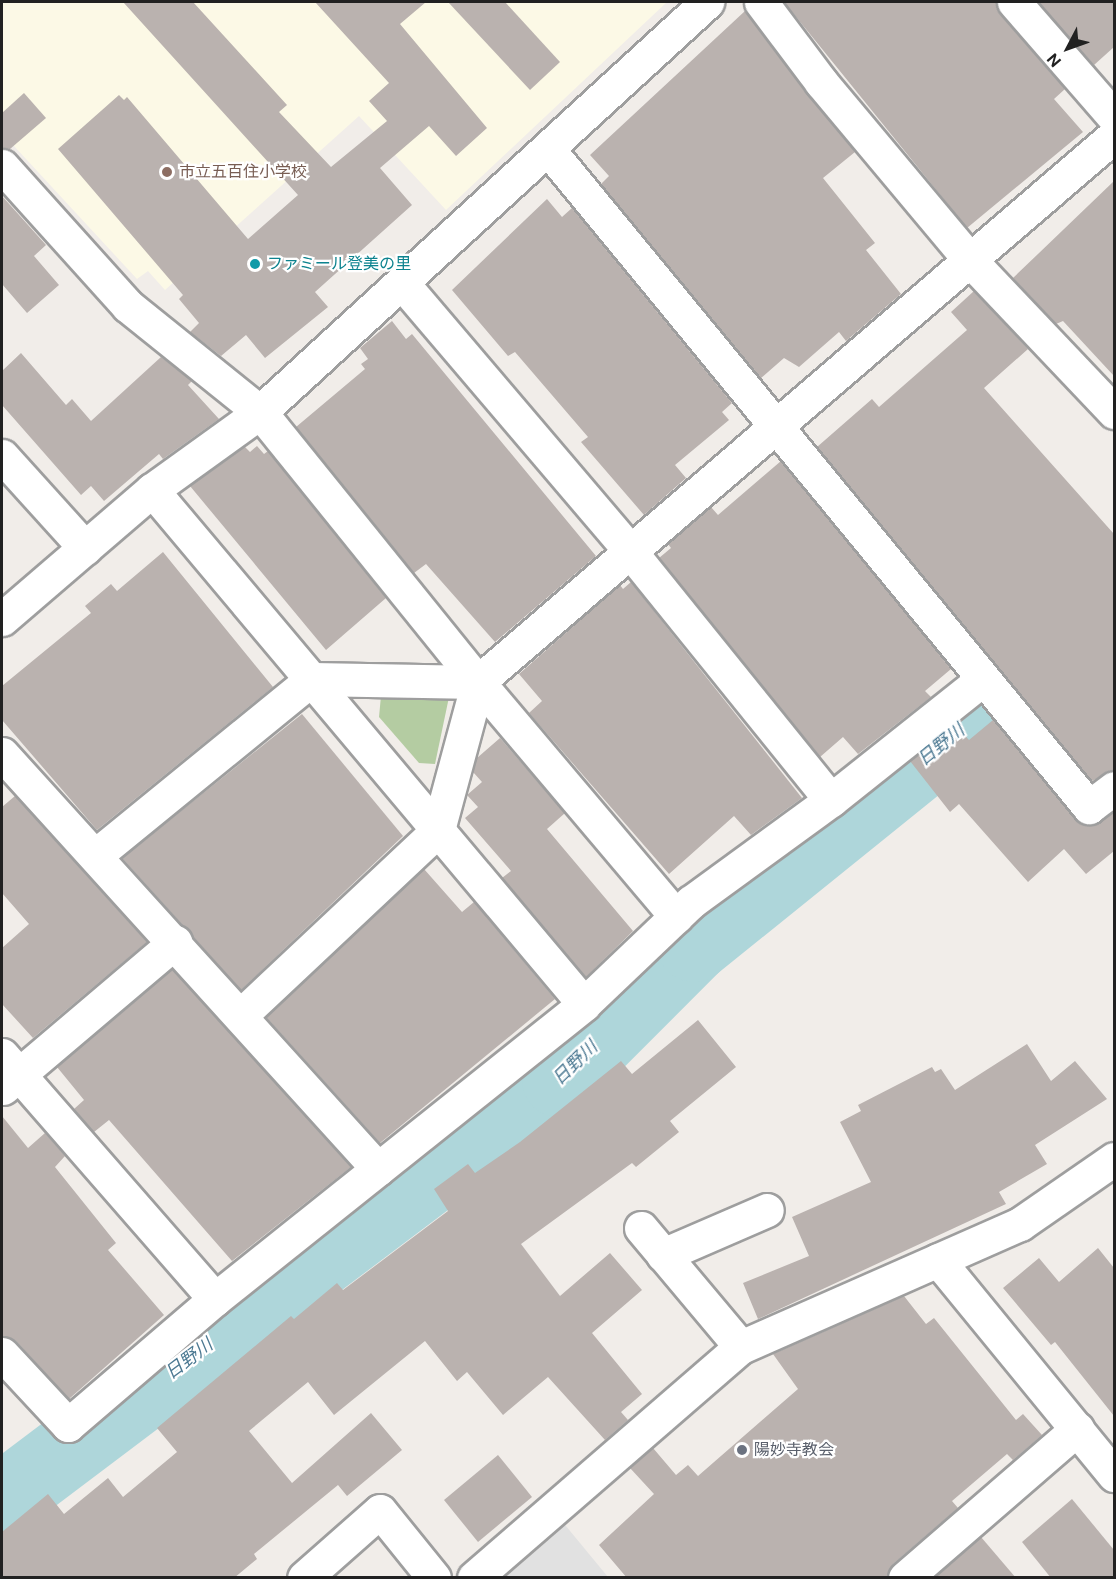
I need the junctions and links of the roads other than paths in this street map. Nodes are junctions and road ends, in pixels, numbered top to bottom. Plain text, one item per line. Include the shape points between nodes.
1 (706, 2) edge
2 (761, 2) edge
3 (1014, 2) edge
4 (1114, 117) edge
5 (1114, 136) edge
6 (548, 149) junction
7 (2, 166) edge
8 (969, 259) junction
9 (403, 284) junction
10 (260, 411) junction
11 (1114, 412) edge
12 (778, 424) junction
13 (2, 456) edge
14 (152, 490) junction
15 (85, 548) junction
16 (629, 550) junction
17 (2, 619) edge
18 (312, 680) junction
19 (478, 682) junction
20 (995, 693) junction
21 (2, 754) edge
22 (1114, 788) edge
23 (831, 800) junction
24 (438, 830) junction
25 (96, 855) junction
26 (676, 916) junction
27 (175, 942) junction
28 (584, 1004) junction
29 (240, 1016) junction
30 (7, 1073) edge
31 (1114, 1159) edge
32 (378, 1168) junction
33 (767, 1210) dead end
34 (641, 1228) dead end
35 (663, 1255) junction
36 (938, 1260) junction
37 (215, 1299) junction
38 (741, 1347) junction
39 (2, 1354) edge
40 (1077, 1429) junction
41 (1114, 1475) edge
42 (304, 1578) edge
43 (434, 1578) edge
44 (474, 1578) edge
45 (905, 1578) edge

1 - 6 street
2 - 8 street via 821,82
3 - 4 street
5 - 8 street
6 - 9 street
6 - 12 street
7 - 10 street via 128,306
8 - 11 street
8 - 12 street
9 - 10 street
9 - 16 street
10 - 14 street
10 - 19 street
12 - 16 street
12 - 20 street
13 - 15 street
14 - 15 street
14 - 18 street
15 - 17 street
16 - 19 street
16 - 23 street
18 - 19 street
18 - 24 street
18 - 25 street
19 - 24 street
19 - 26 street
20 - 22 street via 1089,807
20 - 23 street
21 - 25 street
23 - 26 street
24 - 28 street
24 - 29 street
25 - 27 street
26 - 28 street
27 - 29 street
27 - 30 street
28 - 32 street
29 - 32 street
30 - 37 street
31 - 36 street via 1020,1224
32 - 37 street
33 - 35 street
34 - 35 street
35 - 38 street
36 - 38 street
36 - 40 street
37 - 39 street via 68,1425
38 - 44 street
40 - 41 street
40 - 45 street
42 - 43 street via 380,1511

